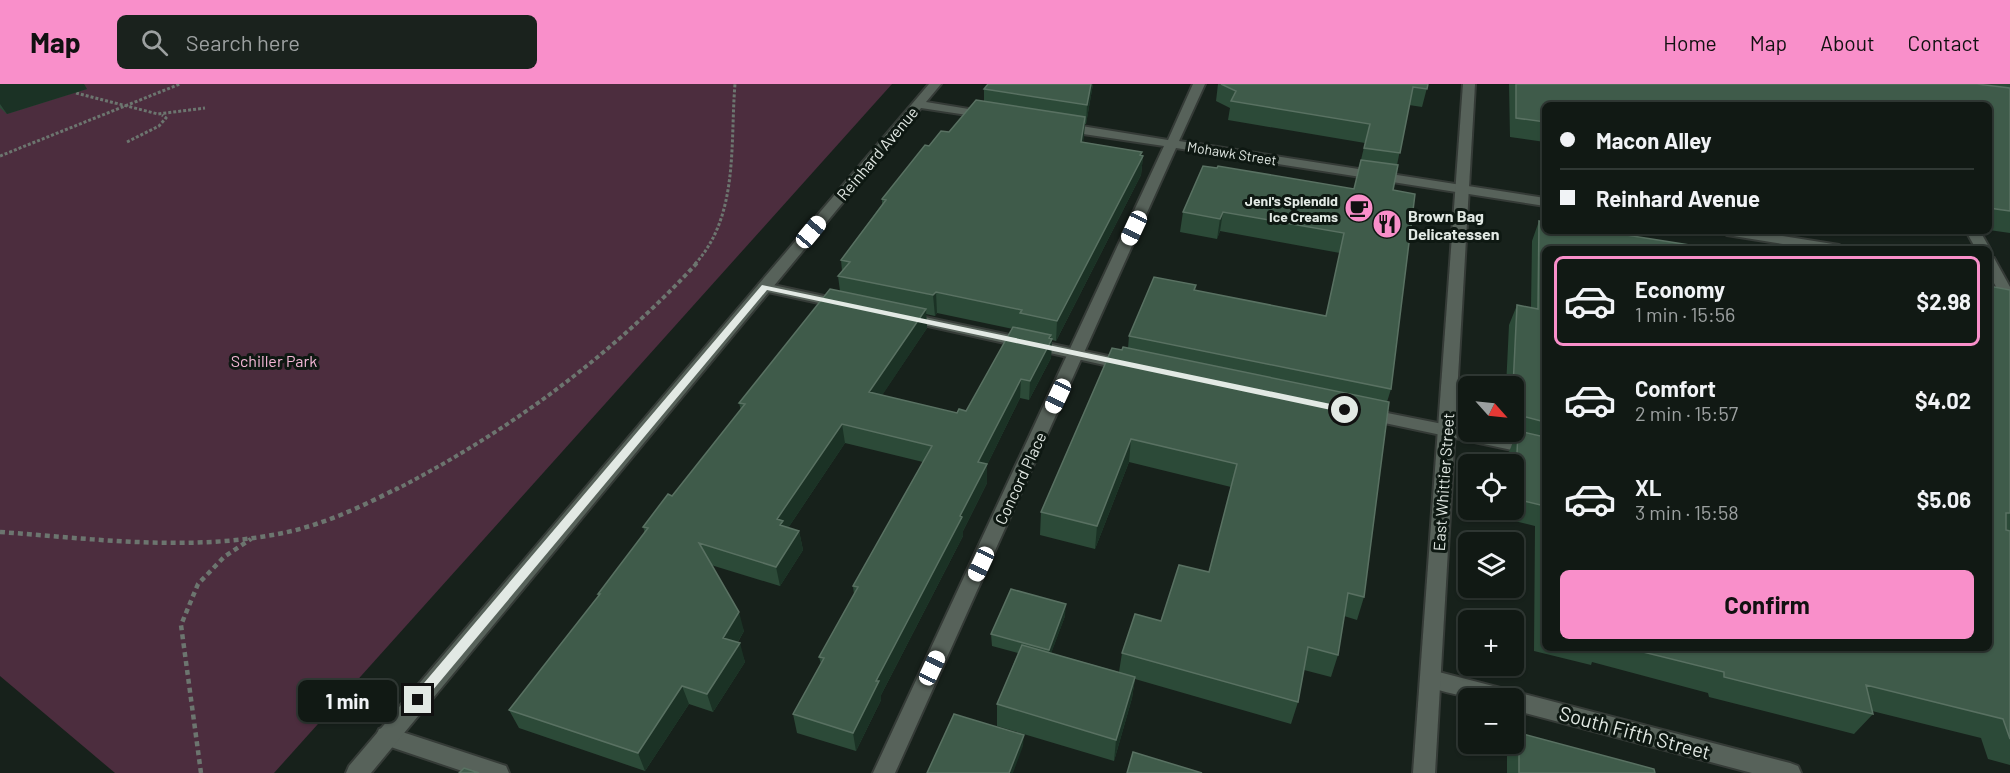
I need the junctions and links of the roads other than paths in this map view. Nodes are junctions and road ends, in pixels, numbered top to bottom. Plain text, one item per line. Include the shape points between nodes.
1 (935, 84) edge
2 (1199, 84) edge
3 (1469, 84) edge
4 (918, 104) junction
5 (1003, 117) edge
6 (1048, 124) edge
7 (1172, 144) junction
8 (1462, 189) junction
9 (1542, 202) edge
10 (1746, 234) edge
11 (1820, 246) edge
12 (1998, 274) edge
13 (765, 287) junction
14 (2010, 300) edge
15 (862, 308) edge
16 (896, 315) edge
17 (1077, 354) junction
18 (1146, 369) edge
19 (1354, 412) edge
20 (1446, 431) junction
21 (1542, 450) edge
22 (1431, 679) junction
23 (1465, 688) edge
24 (1524, 704) edge
25 (387, 736) junction
26 (357, 773) edge
27 (498, 773) edge
28 (884, 773) edge
29 (1424, 773) edge
30 (1790, 773) edge

1 - 4 street, Reinhard Avenue
2 - 7 street, Concord Place
3 - 8 street, East Whittier Street
4 - 5 street
4 - 13 street, Reinhard Avenue
6 - 7 street, Mohawk Street
7 - 8 street, Mohawk Street
7 - 17 street, Concord Place
8 - 9 street, Mohawk Street
8 - 20 street, East Whittier Street
10 - 11 street
12 - 14 street
13 - 15 street
13 - 25 street, Reinhard Avenue
16 - 17 street
17 - 18 street
17 - 28 street, Concord Place
19 - 20 street
20 - 21 street
20 - 22 street, East Whittier Street
22 - 23 street
22 - 29 street, East Whittier Street
24 - 30 street, South Fifth Street
25 - 26 street, Reinhard Avenue
25 - 27 street

